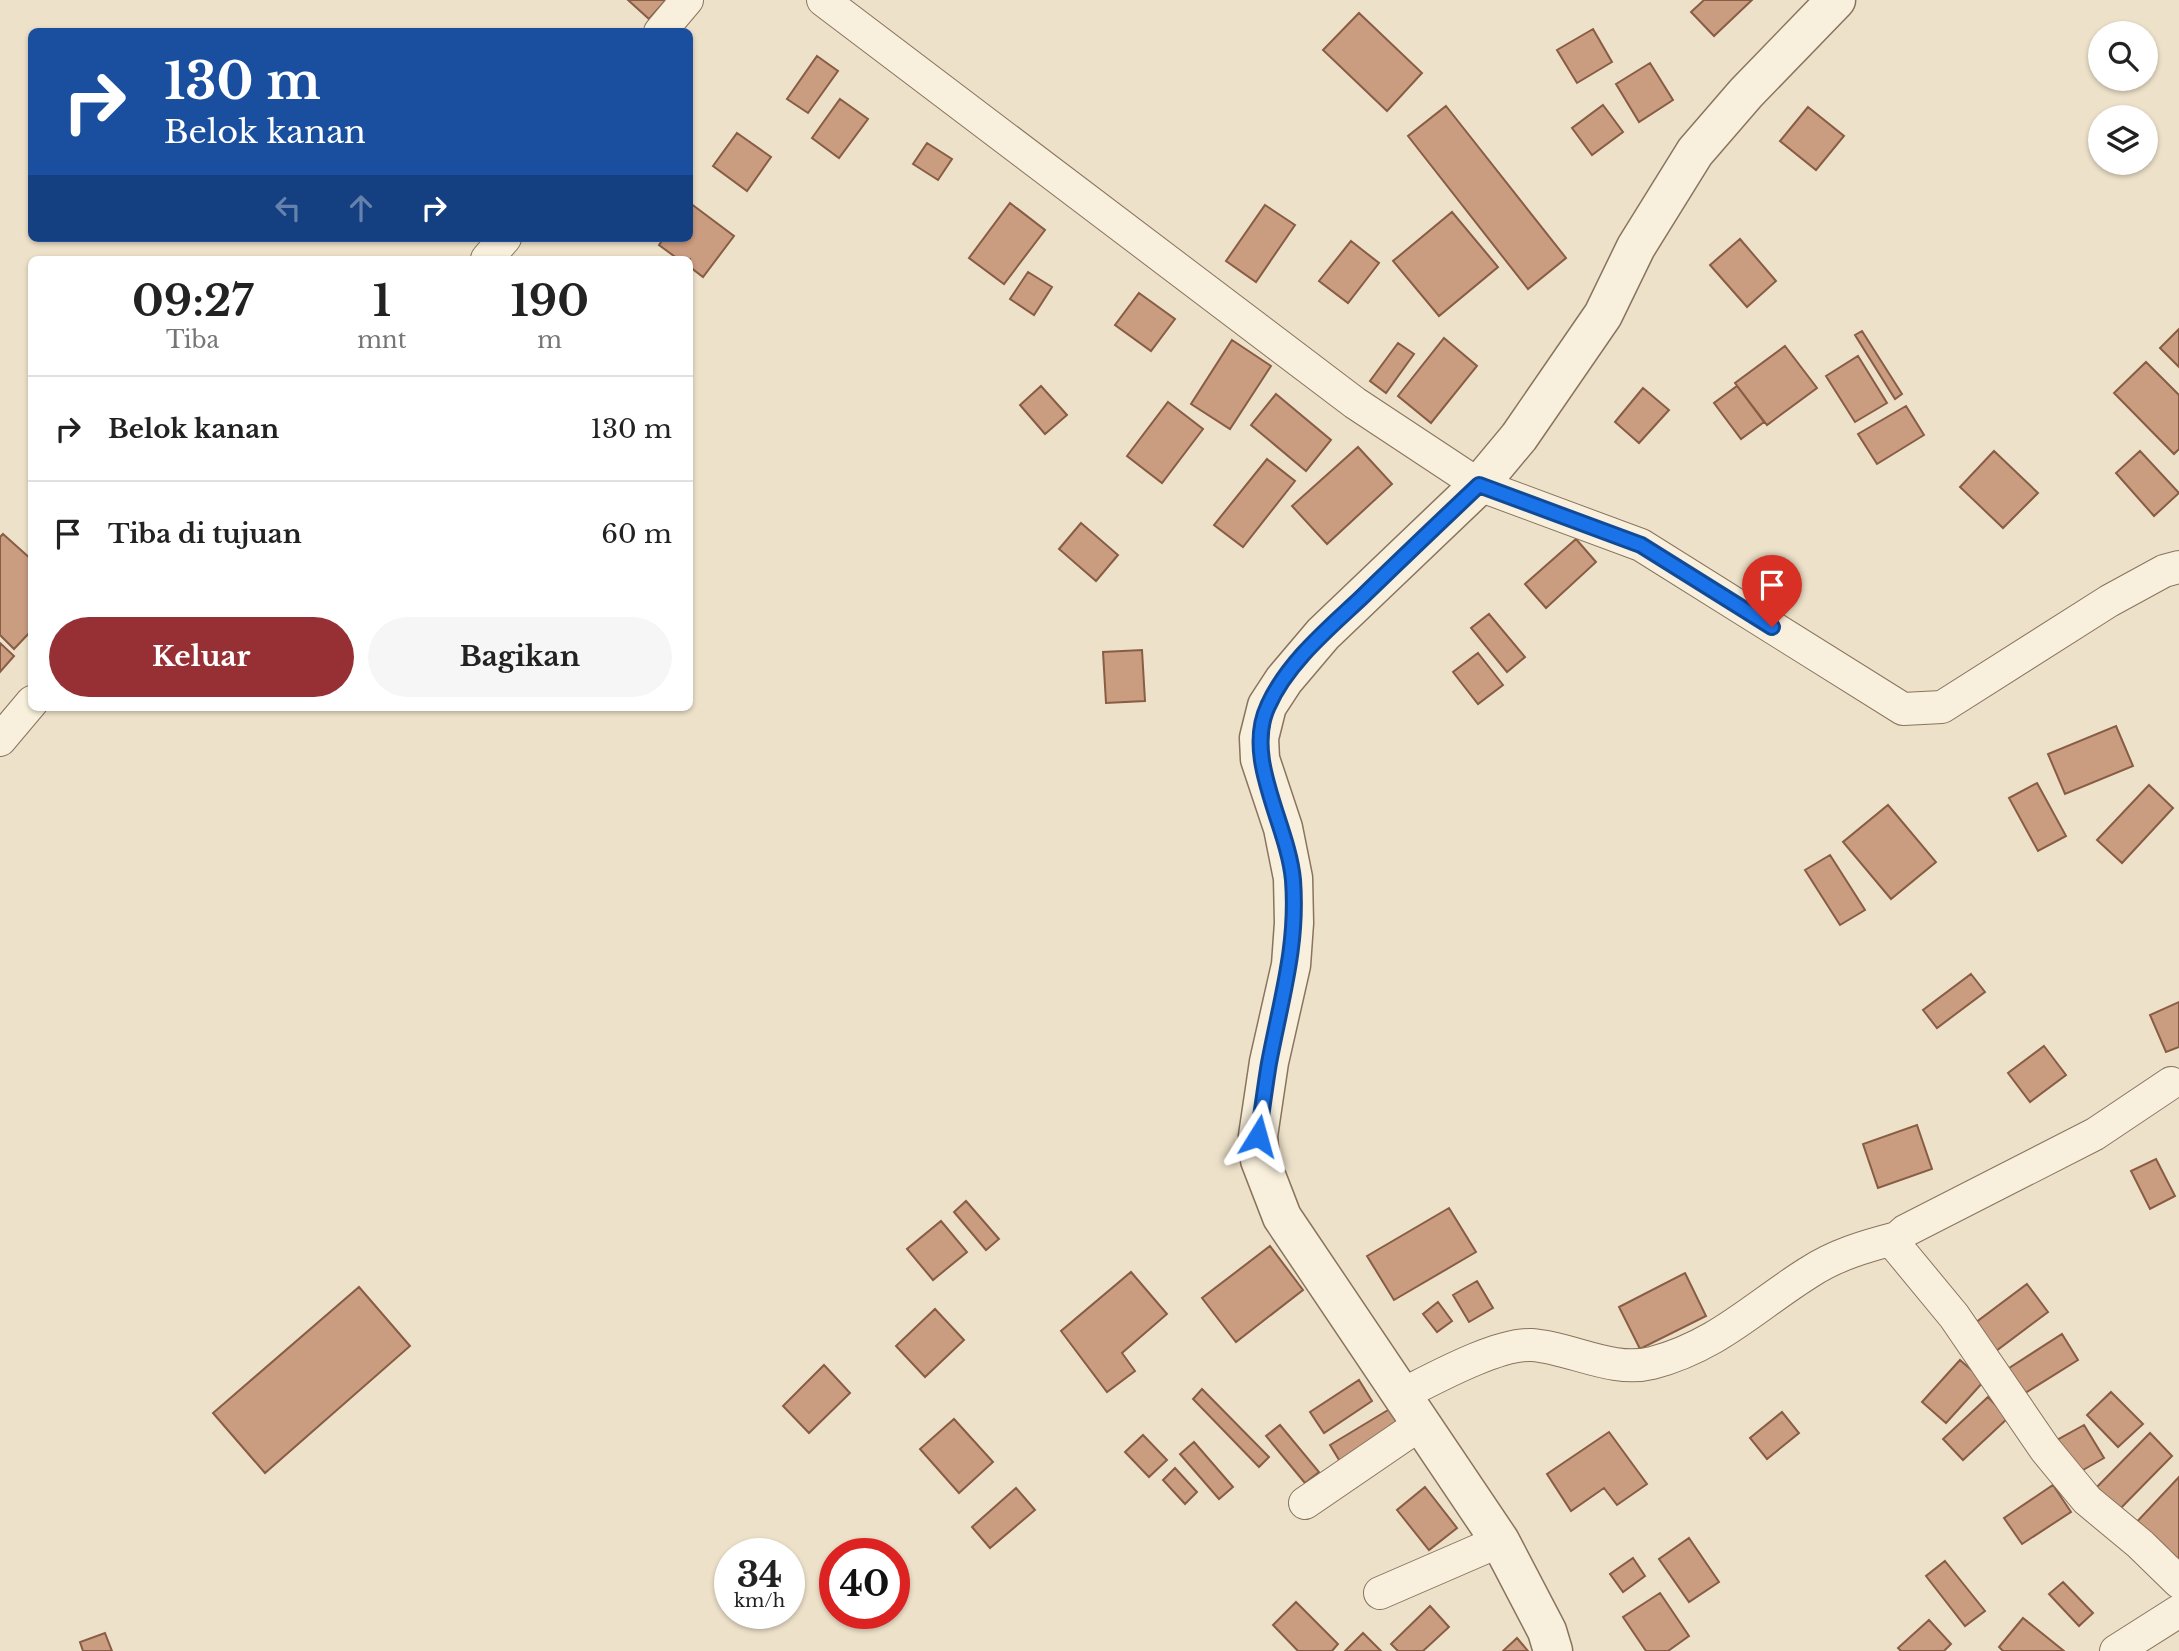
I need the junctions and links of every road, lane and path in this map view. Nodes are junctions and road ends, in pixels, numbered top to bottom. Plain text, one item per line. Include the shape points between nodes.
1 (687, 0) edge
2 (823, 0) edge
3 (1836, 0) edge
4 (663, 28) edge
5 (502, 242) edge
6 (490, 256) edge
7 (1479, 485) junction
8 (2179, 567) edge
9 (28, 707) edge
10 (0, 740) edge
11 (2171, 1083) dead end
12 (1897, 1238) junction
13 (1412, 1408) junction
14 (1305, 1503) dead end
15 (1500, 1541) junction
16 (2179, 1582) edge
17 (1380, 1593) dead end
18 (2179, 1611) edge
19 (1553, 1651) edge
20 (2116, 1651) edge

1 - 4 street
2 - 7 street via 1355,403
3 - 7 street via 1695,152 1636,247 1577,357
5 - 6 street
7 - 8 street via 1641,545 1903,709 1942,707 2109,601
7 - 13 street via 1304,654 1267,706 1259,738 1260,758 1283,828 1293,878 1294,923 1291,965 1258,1136 1260,1160 1282,1217
9 - 10 street
11 - 12 street via 2095,1134
12 - 13 street via 1858,1248 1810,1271 1722,1335 1650,1363 1620,1366 1576,1352 1529,1345 1472,1360
12 - 16 street via 1897,1247 1954,1316 2045,1449 2087,1500
13 - 14 street
13 - 15 street
15 - 17 street
15 - 19 street
18 - 20 street

